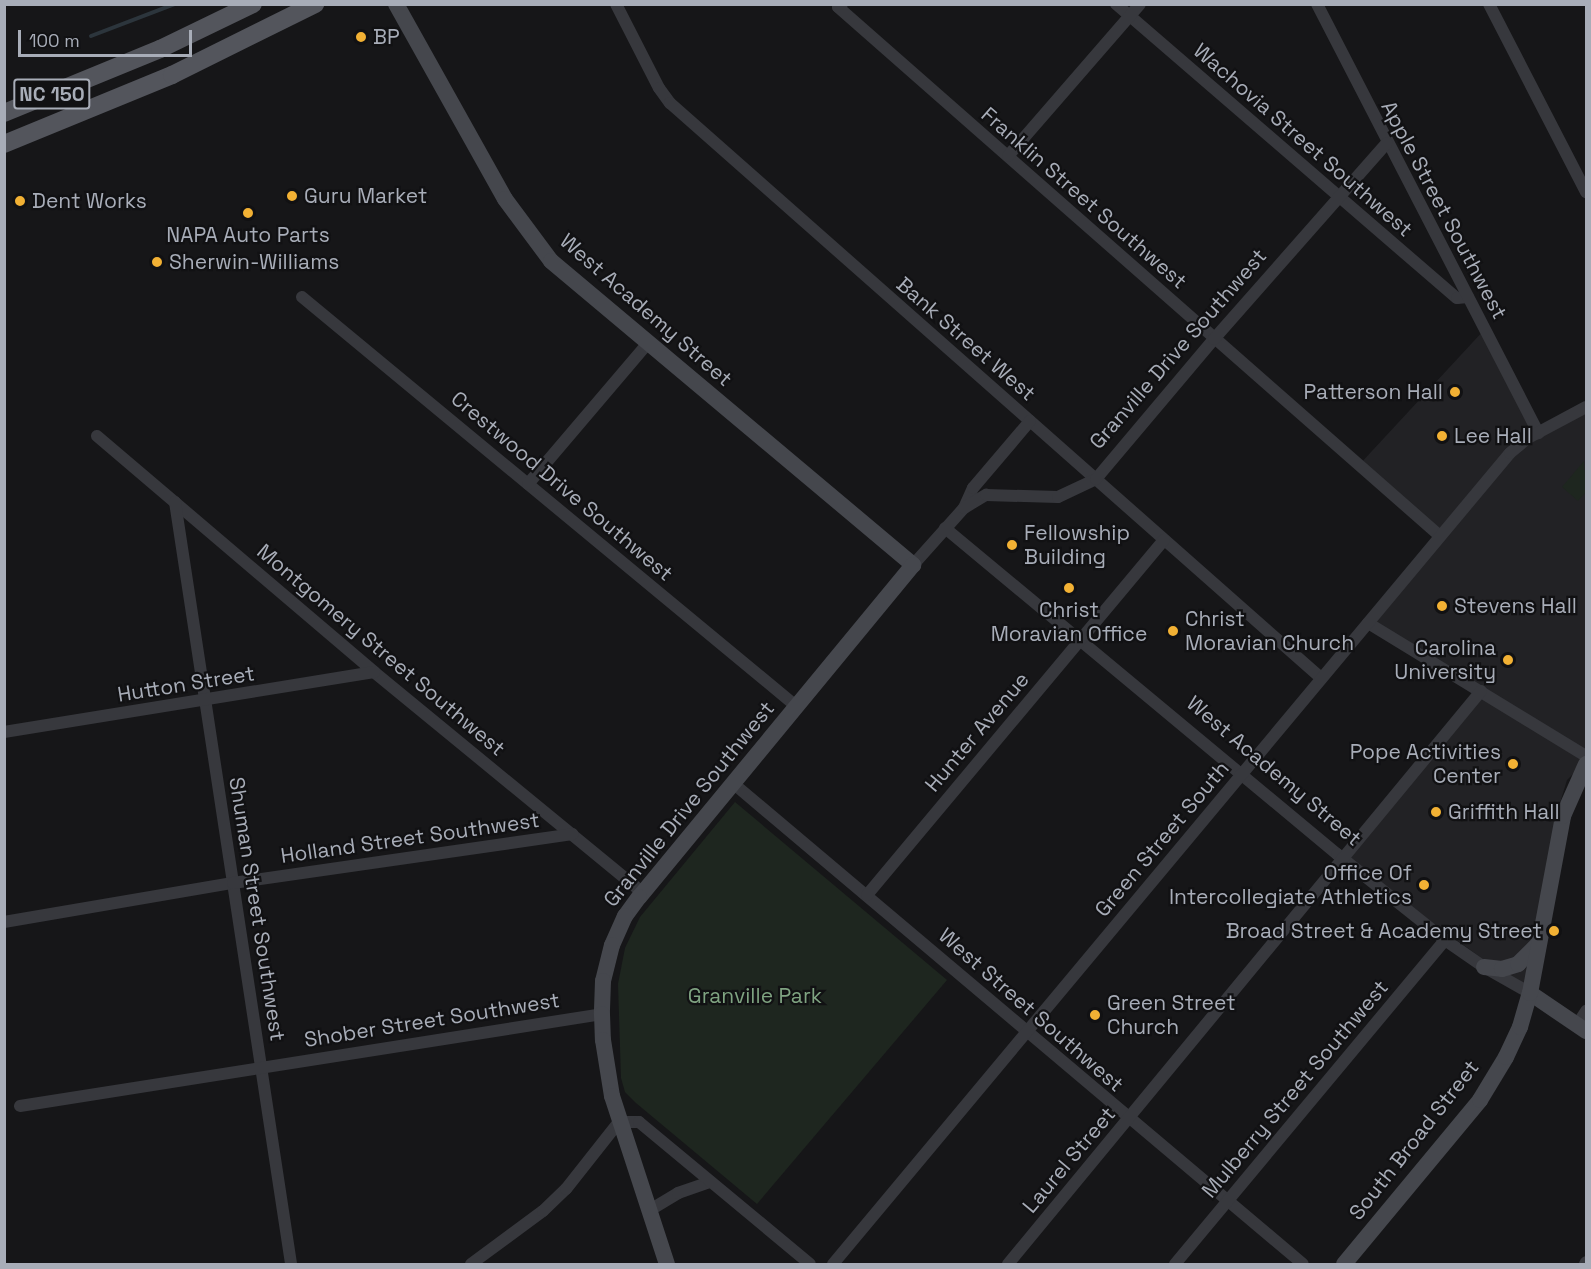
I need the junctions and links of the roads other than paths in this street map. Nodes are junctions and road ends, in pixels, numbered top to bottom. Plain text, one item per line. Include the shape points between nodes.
1 (253, 4) edge
2 (315, 4) edge
3 (396, 4) edge
4 (616, 4) edge
5 (1116, 4) edge
6 (1140, 4) edge
7 (1317, 4) edge
8 (1489, 4) edge
9 (840, 6) edge
10 (1130, 16) junction
11 (99, 74) junction
12 (110, 101) junction
13 (4, 113) edge
14 (1388, 143) junction
15 (4, 144) edge
16 (1008, 156) junction
17 (1587, 192) edge
18 (1339, 199) junction
19 (302, 297) dead end
20 (1468, 297) junction
21 (1215, 339) junction
22 (647, 344) junction
23 (1587, 407) edge
24 (1030, 421) junction
25 (1538, 433) junction
26 (97, 436) dead end
27 (1096, 479) junction
28 (528, 484) junction
29 (175, 502) junction
30 (964, 508) junction
31 (945, 528) junction
32 (1440, 536) junction
33 (1164, 540) junction
34 (913, 565) junction
35 (1368, 623) junction
36 (1079, 639) junction
37 (374, 672) junction
38 (1321, 678) junction
39 (1481, 692) junction
40 (205, 701) junction
41 (796, 706) junction
42 (4, 732) edge
43 (1587, 756) edge
44 (1587, 764) edge
45 (1242, 774) junction
46 (734, 784) junction
47 (572, 834) junction
48 (1344, 859) junction
49 (233, 883) junction
50 (642, 892) junction
51 (867, 895) junction
52 (4, 922) edge
53 (1445, 940) junction
54 (1539, 943) junction
55 (1484, 967) junction
56 (1530, 993) junction
57 (602, 1014) junction
58 (1583, 1022) edge
59 (1027, 1032) junction
60 (262, 1067) junction
61 (20, 1107) dead end
62 (1128, 1119) junction
63 (619, 1122) junction
64 (710, 1182) junction
65 (1226, 1202) junction
66 (650, 1210) junction
67 (291, 1264) edge
68 (471, 1264) edge
69 (667, 1264) edge
70 (810, 1264) edge
71 (832, 1264) edge
72 (1008, 1264) edge
73 (1175, 1264) edge
74 (1303, 1264) edge
75 (1344, 1264) edge

1 - 11 main road, NC 150
2 - 12 main road, NC 150
3 - 22 street, West Academy Street via 459,120 528,233 565,274
4 - 24 street, Bank Street West via 670,103
5 - 10 street, Wachovia Street Southwest
6 - 10 street
7 - 14 street, Apple Street Southwest
8 - 17 street
9 - 16 street, Franklin Street Southwest
10 - 16 street
10 - 18 street, Wachovia Street Southwest
11 - 12 main road
11 - 13 main road, NC 150
12 - 15 main road, NC 150
14 - 18 street, Granville Drive Southwest
14 - 20 street, Apple Street Southwest
16 - 21 street, Franklin Street Southwest
18 - 20 street, Wachovia Street Southwest via 1457,298
18 - 21 street, Granville Drive Southwest
19 - 28 street, Crestwood Drive Southwest
20 - 25 street, Apple Street Southwest
21 - 27 street, Granville Drive Southwest
21 - 32 street, Franklin Street Southwest
22 - 28 street
22 - 34 street, West Academy Street
23 - 25 street, Green Street South
24 - 27 street, Bank Street West
24 - 30 street, Granville Drive Southwest via 973,488
25 - 32 street, Green Street South via 1510,453
26 - 29 street, Montgomery Street Southwest
27 - 30 street, Granville Drive Southwest via 1058,497 986,495
27 - 33 street, Bank Street West
28 - 41 street, Crestwood Drive Southwest
29 - 37 street, Montgomery Street Southwest
29 - 40 street, Shuman Street Southwest
30 - 31 street, Granville Drive Southwest
31 - 34 street, Granville Drive Southwest
31 - 36 street, West Academy Street
32 - 35 street, Green Street South
33 - 36 street, Hunter Avenue
33 - 38 street, Bank Street West
34 - 41 street, Granville Drive Southwest
35 - 38 street, Green Street South
35 - 39 street
36 - 45 street, West Academy Street
36 - 51 street, Hunter Avenue
37 - 40 street, Hutton Street
37 - 47 street, Montgomery Street Southwest
38 - 45 street, Green Street South
39 - 43 street
39 - 48 street, Laurel Street
40 - 42 street, Hutton Street
40 - 49 street, Shuman Street Southwest
41 - 46 street, Granville Drive Southwest
44 - 54 street, South Broad Street via 1563,816
45 - 48 street, West Academy Street
45 - 59 street, Green Street South
46 - 50 street, Granville Drive Southwest
46 - 51 street, West Street Southwest
47 - 49 street, Holland Street Southwest
47 - 50 street, Montgomery Street Southwest
48 - 53 street, West Academy Street
48 - 62 street, Laurel Street
49 - 52 street, Holland Street Southwest
49 - 60 street, Shuman Street Southwest
50 - 57 street, Granville Drive Southwest via 612,945 603,981
51 - 59 street, West Street Southwest
53 - 55 street, West Academy Street
53 - 65 street, Mulberry Street Southwest
54 - 55 street via 1518,964 1502,969
54 - 56 street, South Broad Street
55 - 56 street, West Academy Street
56 - 58 street, West Academy Street
56 - 75 street, South Broad Street via 1520,1028 1480,1100
57 - 60 street, Shober Street Southwest
57 - 63 street, Granville Drive Southwest via 603,1040
59 - 62 street, West Street Southwest
59 - 71 street, Green Street South
60 - 61 street, Shober Street Southwest
60 - 67 street, Shuman Street Southwest
62 - 65 street, West Street Southwest
62 - 72 street, Laurel Street
63 - 64 street via 639,1122
63 - 66 street, Granville Drive Southwest
63 - 68 street via 566,1189 543,1211
64 - 66 street via 678,1193
64 - 70 street
65 - 73 street, Mulberry Street Southwest
65 - 74 street, West Street Southwest
66 - 69 street, Granville Drive Southwest

